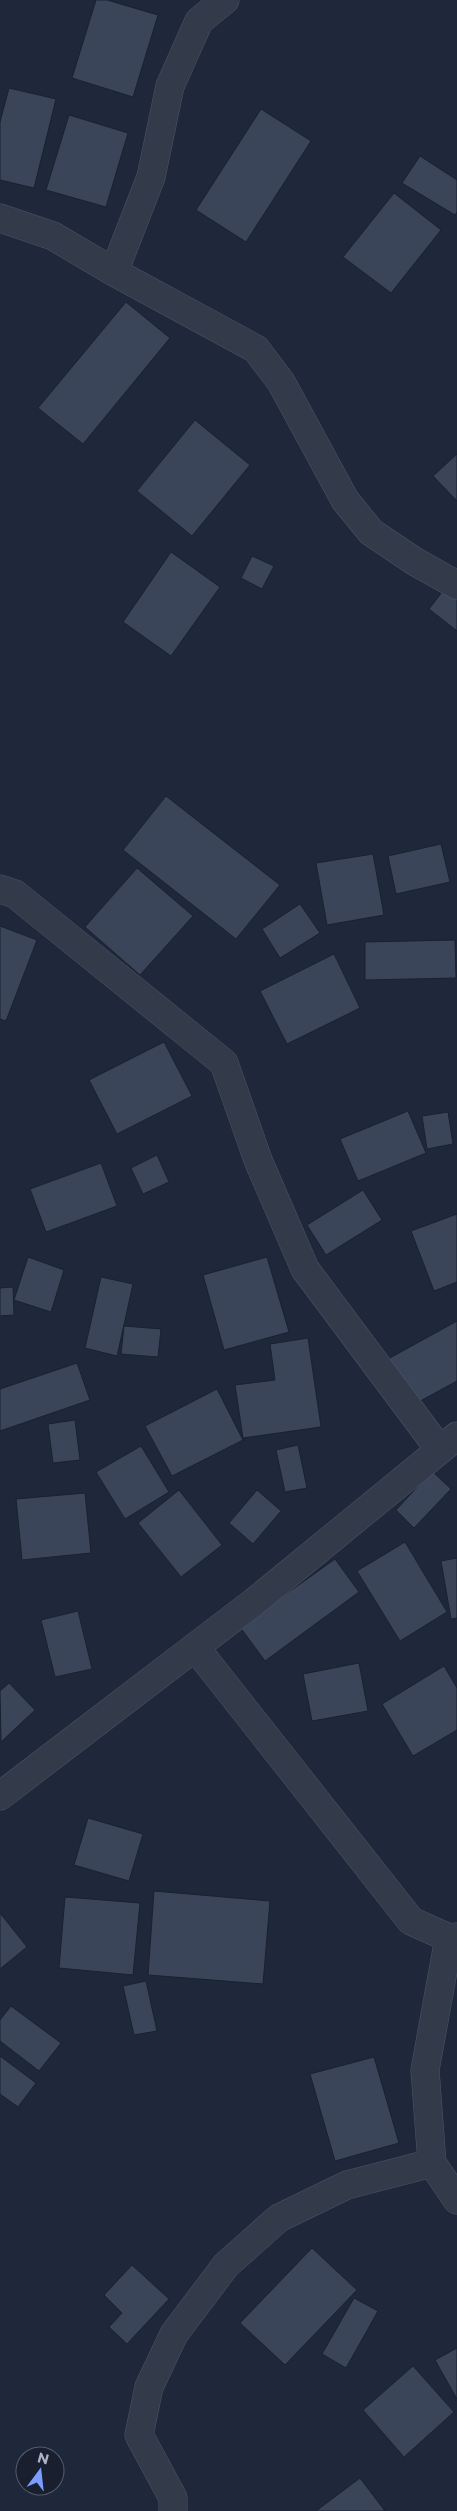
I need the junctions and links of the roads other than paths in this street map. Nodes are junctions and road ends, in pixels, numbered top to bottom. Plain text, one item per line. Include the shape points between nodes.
1 (226, 0) edge
2 (0, 218) edge
3 (114, 272) junction
4 (457, 585) edge
5 (0, 889) edge
6 (449, 1443) edge
7 (195, 1647) junction
8 (0, 1796) edge
9 (453, 1937) edge
10 (432, 2163) junction
11 (457, 2200) edge
12 (173, 2511) edge

1 - 3 street via 199,21 170,86 151,178
2 - 3 street via 53,236
3 - 4 street via 256,348 281,382 345,500 371,532
5 - 6 street via 15,894 224,1063 258,1160 305,1269
6 - 7 street
7 - 8 street
7 - 9 street via 411,1920
9 - 10 street via 425,2070
10 - 11 street
10 - 12 street via 347,2185 279,2218 226,2265 174,2334 150,2387 139,2435 173,2498

